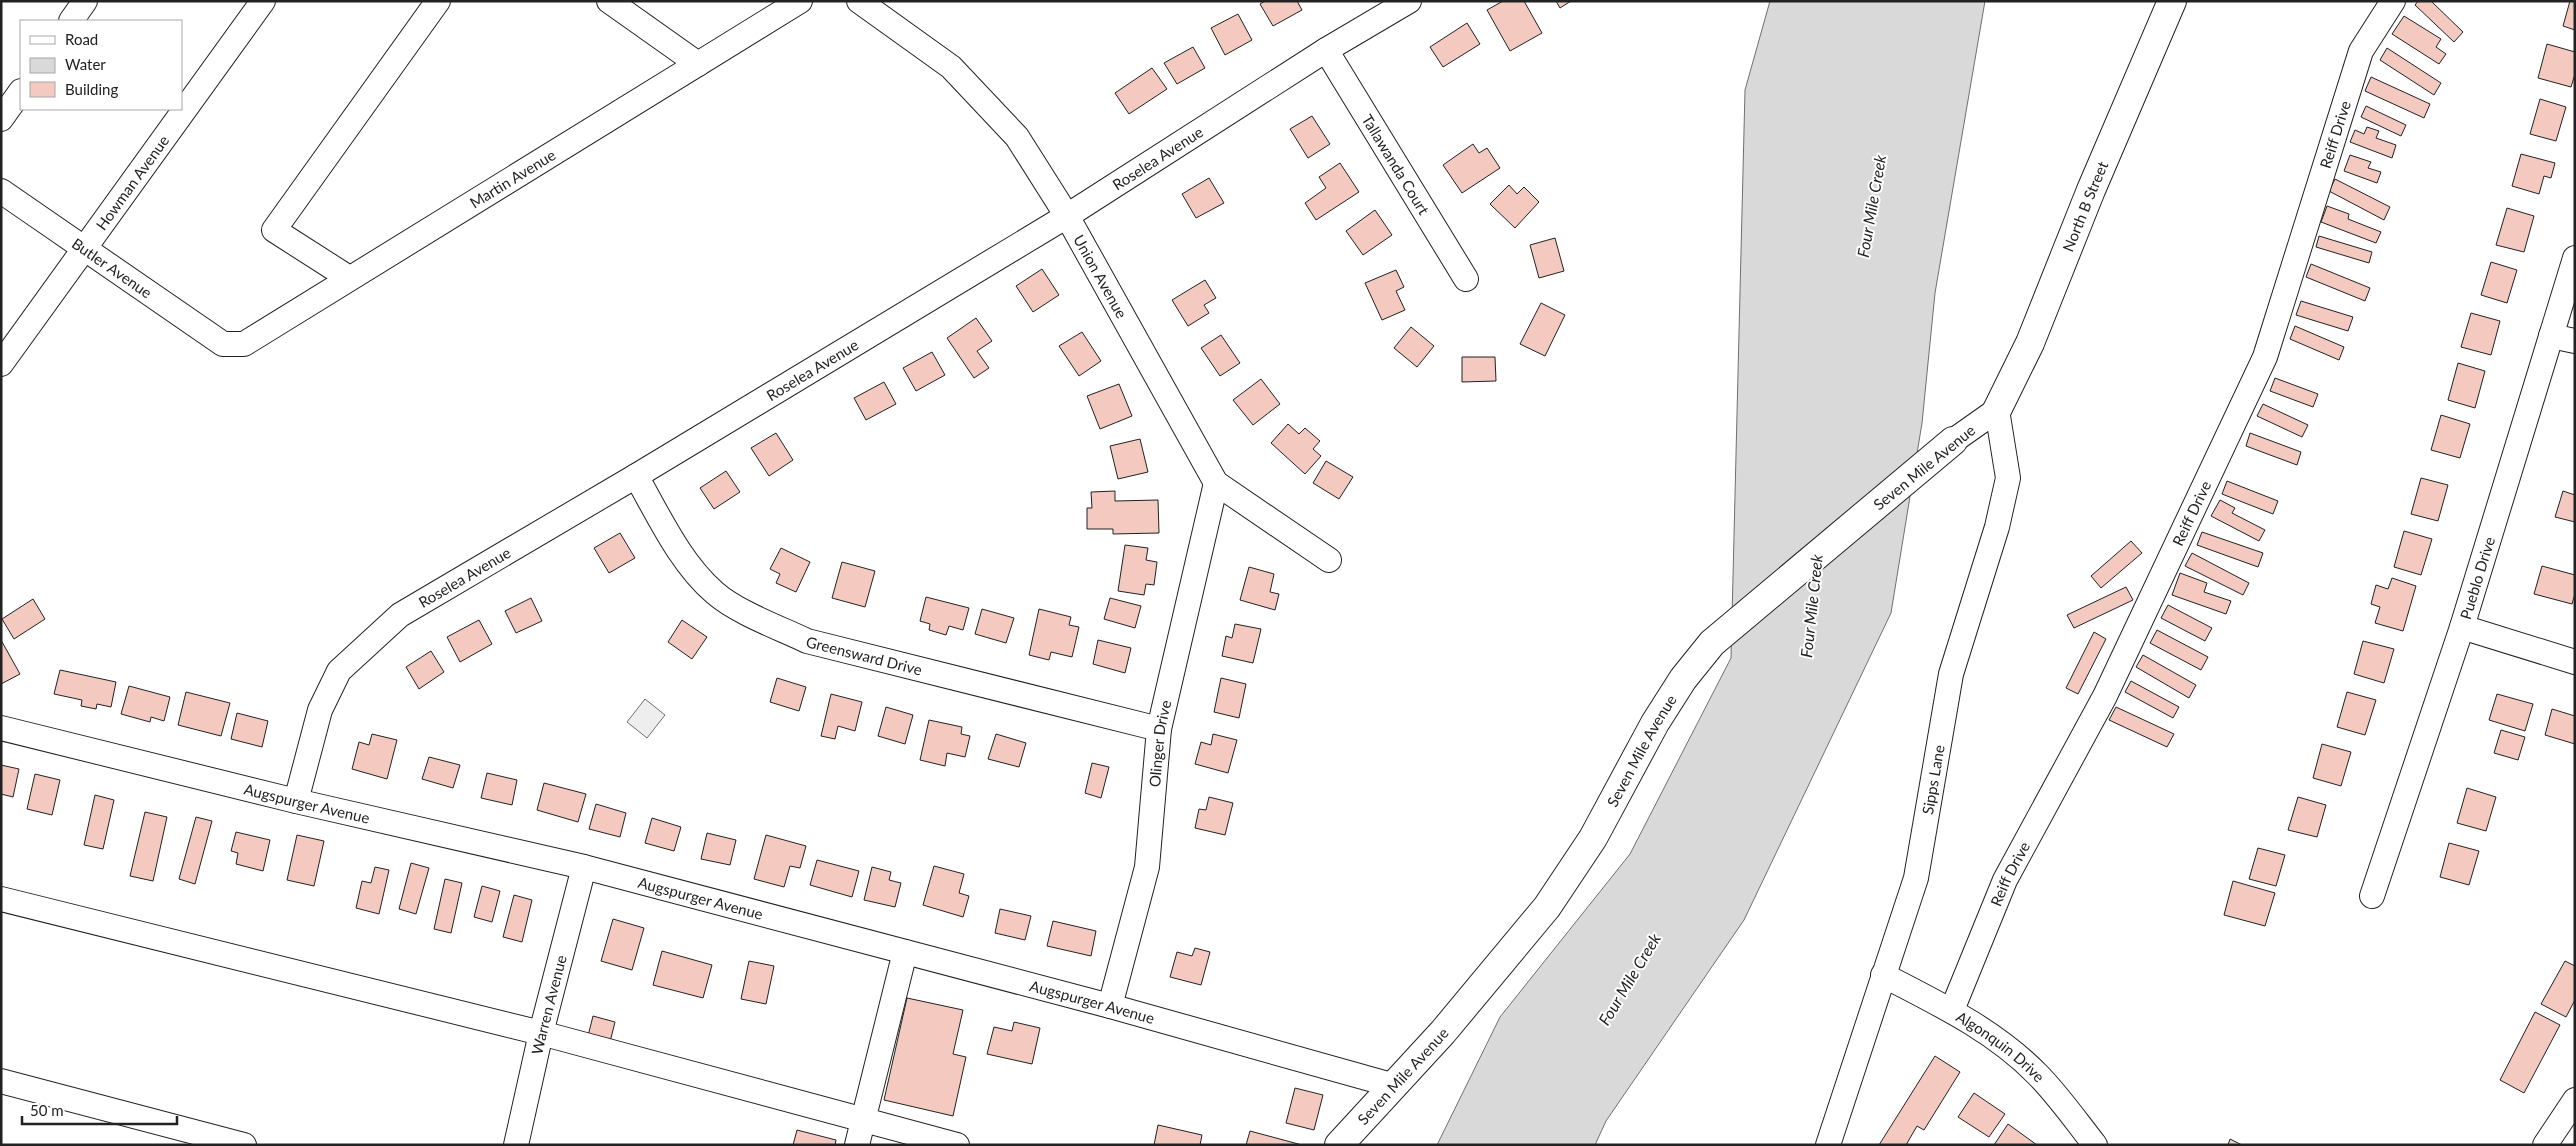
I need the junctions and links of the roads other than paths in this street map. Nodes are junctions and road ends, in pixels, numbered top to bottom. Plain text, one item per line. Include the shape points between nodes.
1 (85, 1) edge
2 (263, 1) edge
3 (438, 1) edge
4 (609, 1) edge
5 (800, 1) edge
6 (859, 1) edge
7 (1409, 1) edge
8 (2172, 1) edge
9 (2394, 1) edge
10 (72, 20) edge
11 (1326, 50) junction
12 (698, 64) junction
13 (20, 92) edge
14 (1, 120) edge
15 (1, 191) edge
16 (1067, 216) junction
17 (86, 249) junction
18 (2575, 258) edge
19 (349, 278) junction
20 (1466, 278) dead end
21 (2551, 336) junction
22 (2575, 341) edge
23 (223, 344) joint
24 (1, 364) edge
25 (1997, 410) junction
26 (1953, 441) joint
27 (636, 476) junction
28 (1216, 483) junction
29 (1329, 560) dead end
30 (2462, 627) junction
31 (2575, 662) edge
32 (1, 728) edge
33 (1159, 729) junction
34 (296, 801) junction
35 (584, 866) junction
36 (2372, 896) dead end
37 (1, 899) edge
38 (905, 952) junction
39 (1883, 975) junction
40 (1110, 1006) junction
41 (1952, 1010) junction
42 (541, 1033) junction
43 (1, 1081) edge
44 (1395, 1086) junction
45 (2575, 1100) edge
46 (863, 1120) junction
47 (244, 1145) edge
48 (516, 1145) edge
49 (857, 1145) edge
50 (957, 1145) edge
51 (1339, 1145) edge
52 (1828, 1145) edge
53 (2095, 1145) edge
54 (2545, 1145) edge

1 - 10 street
2 - 17 street, Howman Avenue
3 - 19 street via 274,230
4 - 12 street
5 - 12 street, Martin Avenue
6 - 16 street, Union Avenue via 951,67 1018,137
7 - 11 street, Roselea Avenue
8 - 25 main road, North B Street via 2030,343
9 - 41 street, Reiff Drive via 2361,51 2265,357 2105,696 2005,880
11 - 16 street, Roselea Avenue
11 - 20 street, Tallawanda Court
12 - 19 street, Martin Avenue
13 - 14 street
15 - 17 street, Butler Avenue
16 - 27 street, Roselea Avenue
16 - 28 street, Union Avenue
17 - 23 street, Butler Avenue
17 - 24 street, Howman Avenue
18 - 21 street, Pueblo Drive
19 - 23 street, Martin Avenue via 244,344
21 - 22 street
21 - 30 street, Pueblo Drive
25 - 26 street, Seven Mile Avenue
25 - 39 street, Sipps Lane via 2008,478 1997,527 1951,674 1916,878
26 - 44 main road, Seven Mile Avenue via 1712,643 1659,716 1593,838 1547,907
27 - 33 street, Greensward Drive via 686,559 716,594 757,618 807,641
27 - 34 street, Roselea Avenue via 400,615 365,645 339,671 320,710
28 - 29 street, Union Avenue
28 - 33 street, Olinger Drive
30 - 31 street
30 - 36 street, Pueblo Drive
32 - 34 street, Augspurger Avenue
33 - 40 street, Olinger Drive via 1147,867
34 - 35 street, Augspurger Avenue
35 - 38 street, Augspurger Avenue
35 - 42 street, Warren Avenue
37 - 42 street
38 - 40 street, Augspurger Avenue
38 - 46 street
39 - 41 street, Algonquin Drive
39 - 52 street, Sipps Lane
40 - 44 street, Augspurger Avenue
41 - 53 street, Algonquin Drive via 1993,1037 2037,1073
42 - 46 street
42 - 48 street, Warren Avenue
43 - 47 street
44 - 51 main road, Seven Mile Avenue
45 - 54 street
46 - 49 street
46 - 50 street

